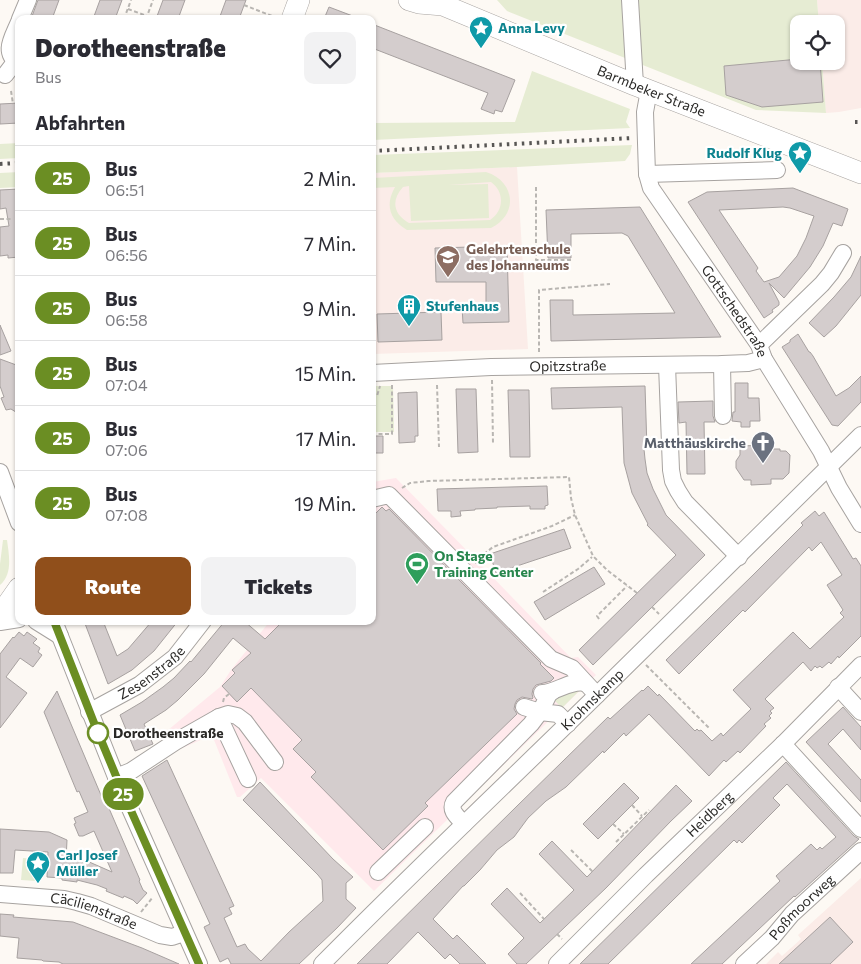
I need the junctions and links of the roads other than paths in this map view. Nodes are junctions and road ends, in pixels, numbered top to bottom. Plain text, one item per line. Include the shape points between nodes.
1 (28, 0) edge
2 (299, 0) edge
3 (409, 0) edge
4 (630, 0) edge
5 (440, 2) edge
6 (22, 15) edge
7 (293, 15) edge
8 (15, 33) edge
9 (13, 67) edge
10 (642, 87) junction
11 (777, 170) dead end
12 (861, 173) edge
13 (647, 174) junction
14 (843, 253) dead end
15 (762, 352) junction
16 (667, 364) junction
17 (722, 364) junction
18 (376, 373) edge
19 (722, 416) dead end
20 (861, 435) edge
21 (829, 466) junction
22 (0, 472) edge
23 (376, 498) edge
24 (15, 512) edge
25 (861, 524) edge
26 (739, 557) junction
27 (15, 594) edge
28 (0, 615) edge
29 (15, 620) edge
30 (0, 622) edge
31 (201, 625) edge
32 (57, 628) edge
33 (861, 665) edge
34 (585, 683) junction
35 (838, 687) junction
36 (597, 695) junction
37 (524, 707) dead end
38 (89, 712) junction
39 (540, 712) junction
40 (861, 712) edge
41 (219, 717) junction
42 (568, 724) junction
43 (782, 744) junction
44 (275, 762) dead end
45 (116, 777) junction
46 (248, 779) dead end
47 (464, 824) junction
48 (425, 827) dead end
49 (861, 828) edge
50 (861, 851) edge
51 (378, 872) dead end
52 (0, 894) edge
53 (184, 933) junction
54 (199, 964) edge
55 (322, 964) edge
56 (557, 964) edge
57 (744, 964) edge

1 - 6 street
2 - 7 main road
3 - 5 main road, Barmbeker Straße
4 - 10 street, Gottschedstraße
5 - 10 main road, Barmbeker Straße
8 - 9 street via 9,50
10 - 12 main road, Barmbeker Straße
10 - 13 street, Gottschedstraße
11 - 13 street
13 - 15 street, Gottschedstraße via 652,188
14 - 15 street via 822,284
15 - 17 street, Opitzstraße via 748,363
15 - 21 street, Gottschedstraße
16 - 17 street, Opitzstraße
16 - 18 street, Opitzstraße
16 - 26 street via 673,480 693,512
17 - 19 street
20 - 21 street, Krohnskamp
21 - 25 street, Gottschedstraße
21 - 26 street, Krohnskamp
22 - 24 street
23 - 34 street via 389,495 551,659 572,668
26 - 36 street, Krohnskamp
27 - 28 main road
29 - 30 street
31 - 38 street, Zesenstraße via 176,657 139,685
32 - 38 street
33 - 35 street, Heidberg
34 - 36 street
34 - 39 street via 576,682 546,692 549,694
35 - 40 street
35 - 43 street, Heidberg
36 - 42 street, Krohnskamp
37 - 39 street
38 - 45 street
39 - 42 street via 558,714
39 - 47 street via 452,804 453,811
41 - 44 street via 228,714 245,722
41 - 45 street
41 - 46 street
42 - 47 street, Krohnskamp
43 - 49 street
43 - 56 street, Heidberg
45 - 53 street
47 - 55 street, Krohnskamp
48 - 51 street
50 - 57 street, Poßmoorweg via 792,914
52 - 53 street, Cäcilienstraße via 64,899 91,906 160,935 172,937
53 - 54 street

